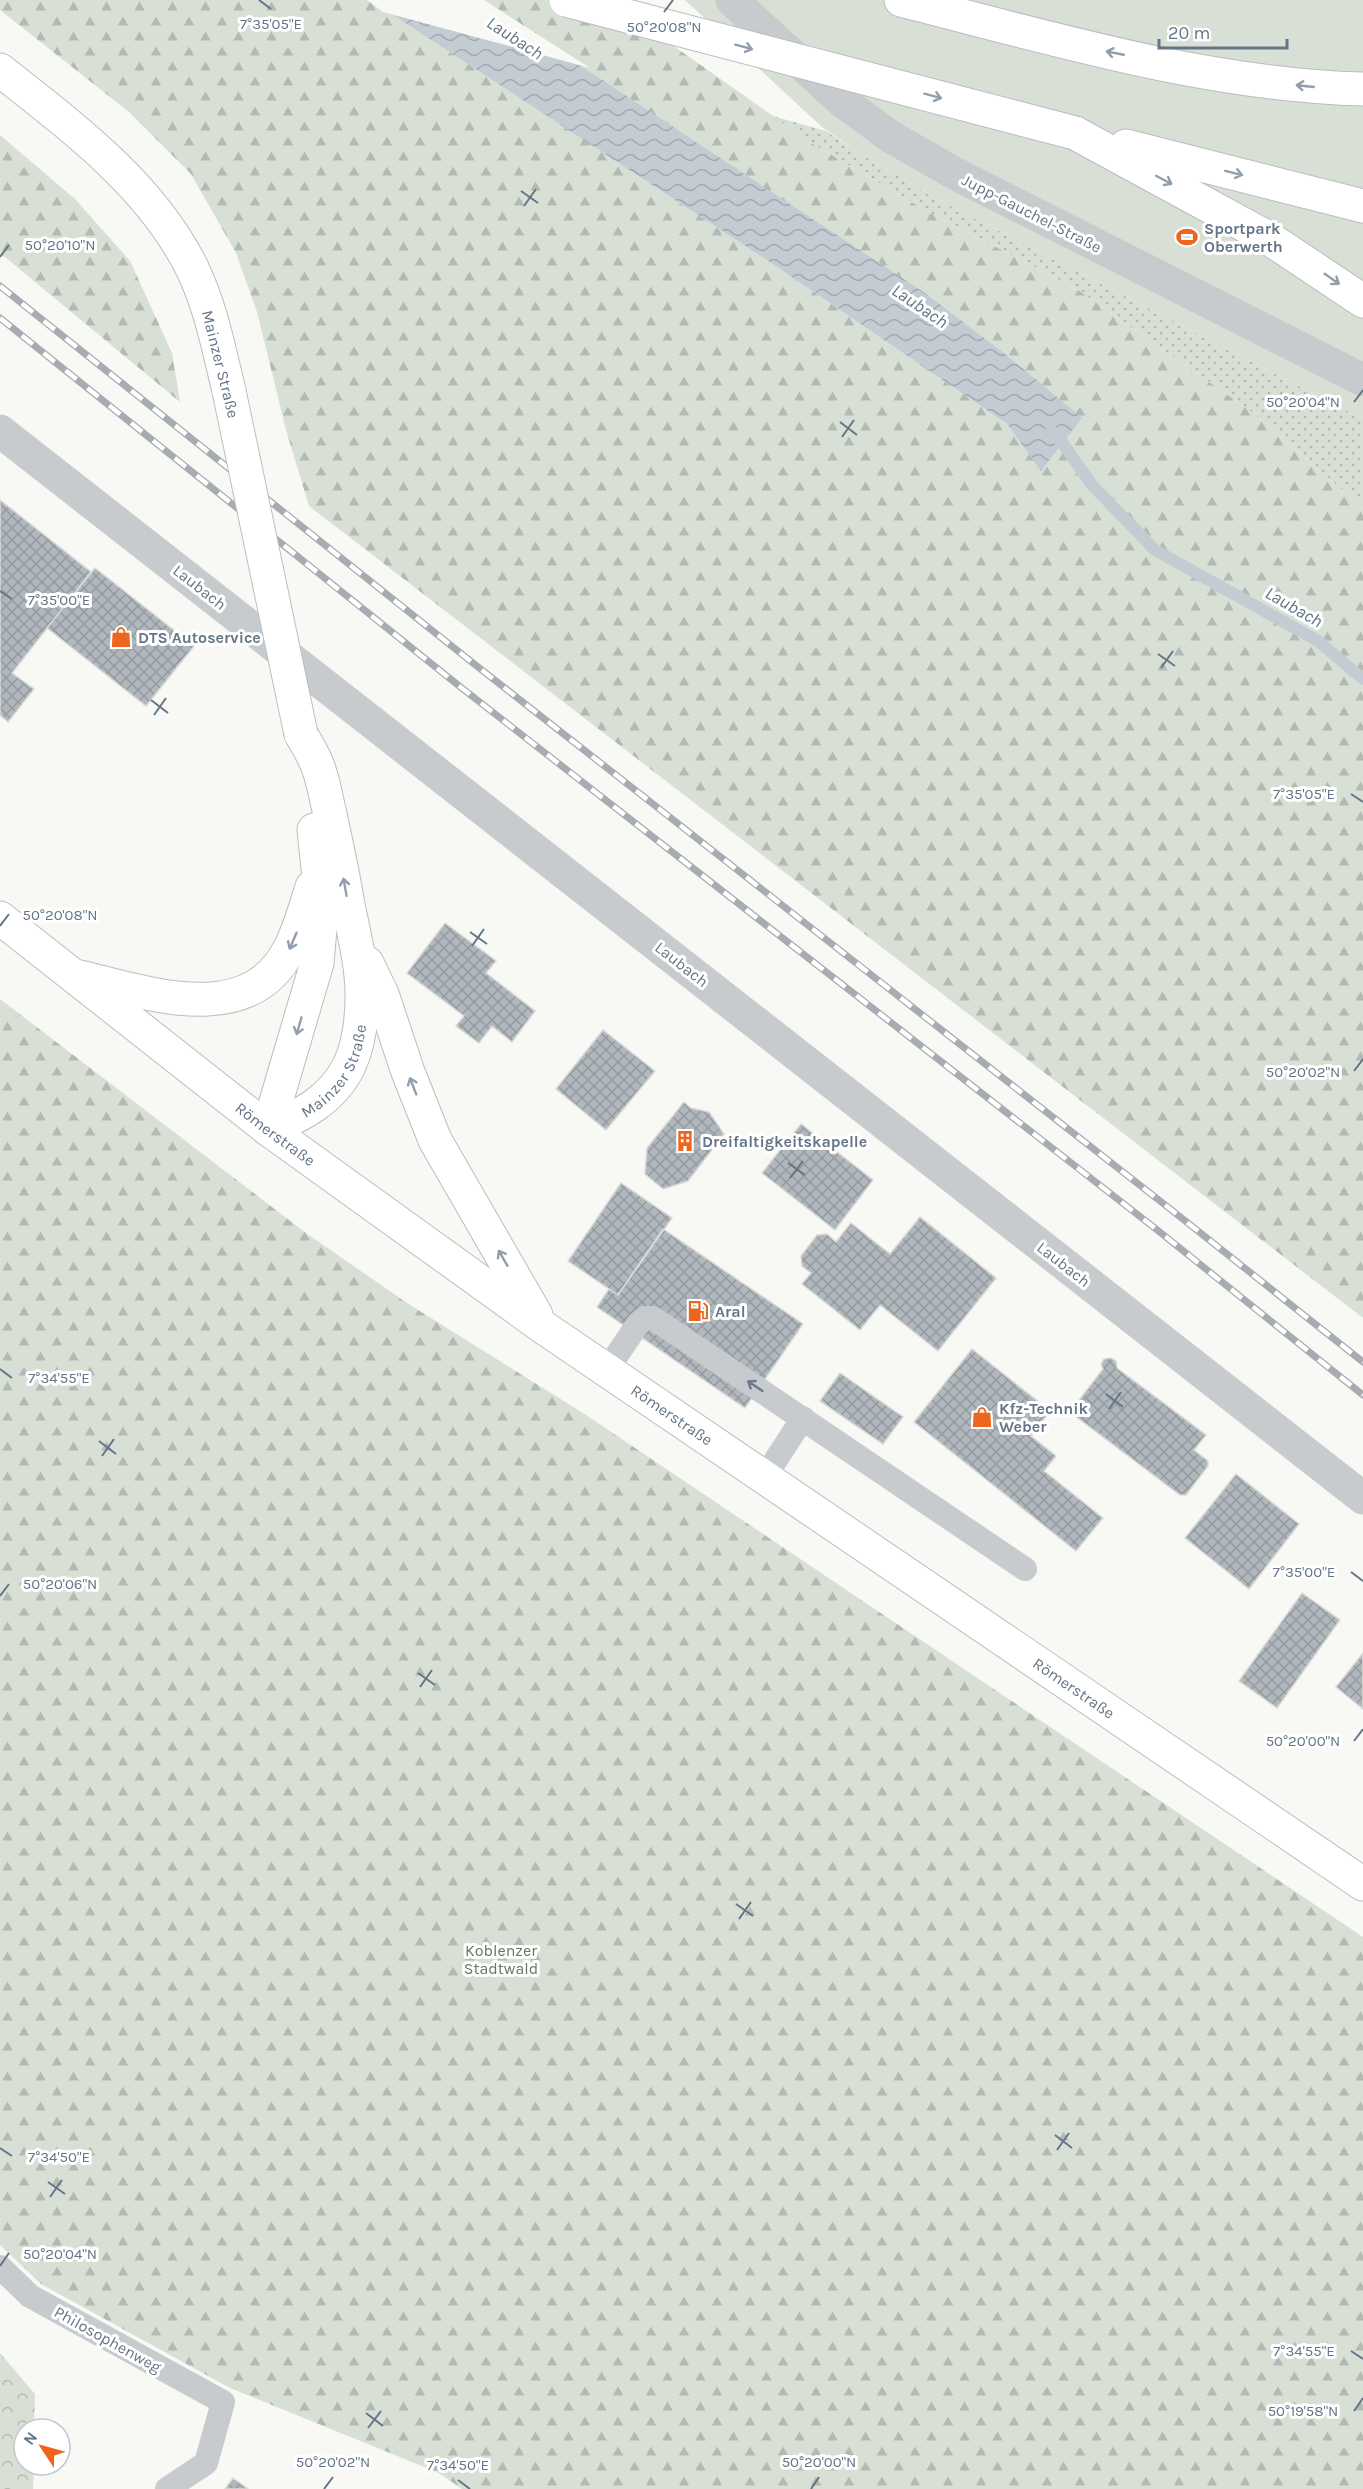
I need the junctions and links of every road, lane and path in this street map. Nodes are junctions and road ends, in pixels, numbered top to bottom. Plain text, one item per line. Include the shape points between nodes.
1 (566, 0) edge
2 (732, 0) edge
3 (901, 0) edge
4 (0, 70) edge
5 (1363, 89) edge
6 (1075, 133) junction
7 (1363, 206) edge
8 (1363, 301) edge
9 (1363, 380) edge
10 (0, 431) edge
11 (301, 734) junction
12 (319, 866) junction
13 (0, 918) edge
14 (356, 945) junction
15 (69, 974) junction
16 (268, 1129) junction
17 (543, 1327) junction
18 (606, 1371) junction
19 (803, 1418) junction
20 (764, 1478) junction
21 (1363, 1498) edge
22 (1025, 1569) dead end
23 (1363, 1884) edge
24 (0, 2267) edge
25 (167, 2489) edge

1 -> 6 main road, bridge
2 - 9 street, Jupp-Gauchel-Straße via 842,101 891,137 954,173
5 -> 3 main road via 1308,87 1172,65 1081,47
4 - 11 main road, Mainzer Straße, bridge via 59,116 123,175 161,220 192,268 213,324
6 -> 7 main road
6 -> 8 main road via 1270,239
10 - 21 street, Laubach
11 - 12 main road, Mainzer Straße via 302,772
14 -> 11 main road, Mainzer Straße via 322,779
12 -> 15 main road via 289,950 274,971 241,993 222,999 181,999
12 -> 16 main road, Mainzer Straße via 322,906 317,963
13 - 15 main road, Römerstraße
14 - 16 main road, Mainzer Straße via 361,1014 349,1066 324,1099 296,1118
17 -> 14 main road via 435,1140 373,971
15 - 16 main road, Römerstraße
16 - 17 main road, Römerstraße
17 - 18 main road, Römerstraße
19 -> 18 lane via 653,1318 638,1324
18 - 20 main road, Römerstraße
19 - 20 lane
19 - 22 lane
20 - 23 main road, Römerstraße
24 - 25 lane, Philosophenweg via 30,2296 223,2402 206,2463

